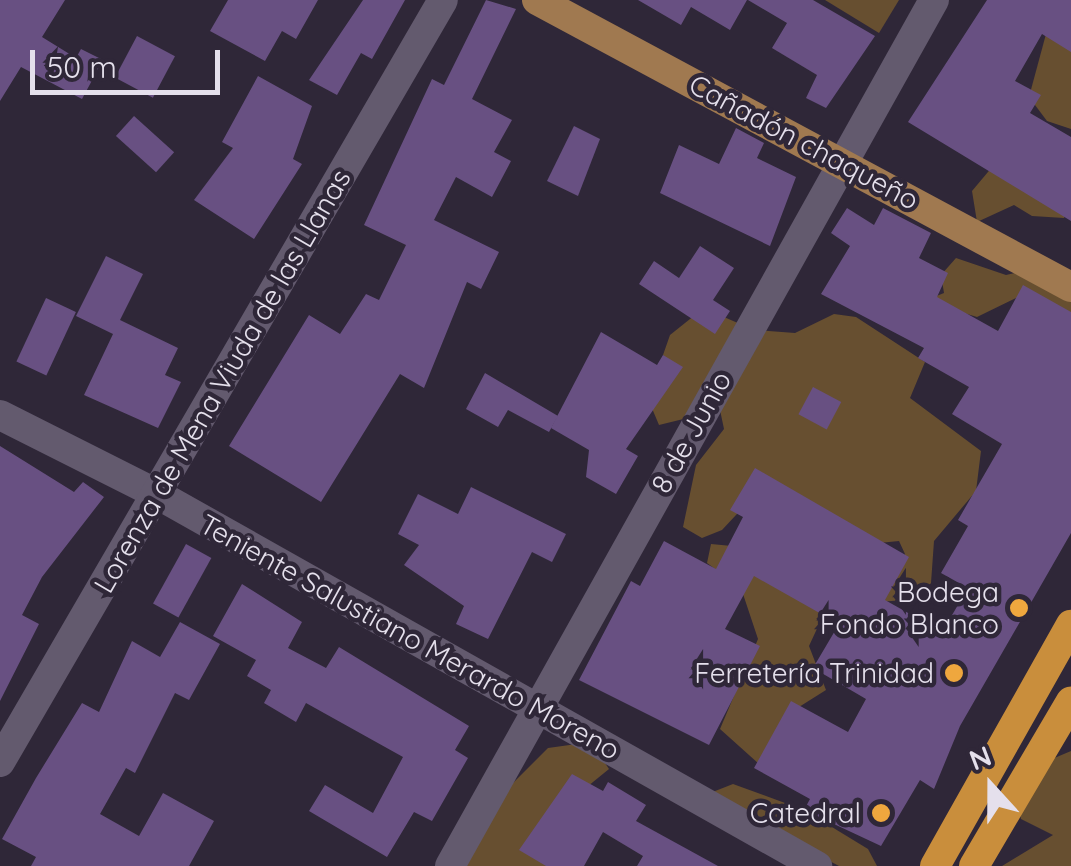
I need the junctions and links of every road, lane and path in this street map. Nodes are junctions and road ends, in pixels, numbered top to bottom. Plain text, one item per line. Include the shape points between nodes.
1 (443, 0) edge
2 (537, 0) edge
3 (934, 0) edge
4 (842, 161) junction
5 (1071, 287) edge
6 (0, 415) edge
7 (156, 494) junction
8 (1071, 625) edge
9 (1062, 664) edge
10 (1032, 694) junction
11 (1068, 706) edge
12 (538, 709) junction
13 (0, 762) edge
14 (450, 866) edge
15 (817, 866) edge
16 (935, 866) edge
17 (974, 866) edge

1 - 7 street, Lorenza de Mena Viuda de las Llanas
2 - 4 main road, Cañadón chaqueño
3 - 4 street, 8 de Junio
4 - 5 main road, Cañadón chaqueño
4 - 12 street, 8 de Junio
6 - 7 street, Teniente Salustiano Merardo Moreno
7 - 12 street, Teniente Salustiano Merardo Moreno
7 - 13 street, Lorenza de Mena Viuda de las Llanas
8 - 9 highway
9 - 10 highway
10 - 11 highway
10 - 16 highway
11 - 17 highway
12 - 14 street, 8 de Junio
12 - 15 street, Teniente Salustiano Merardo Moreno

